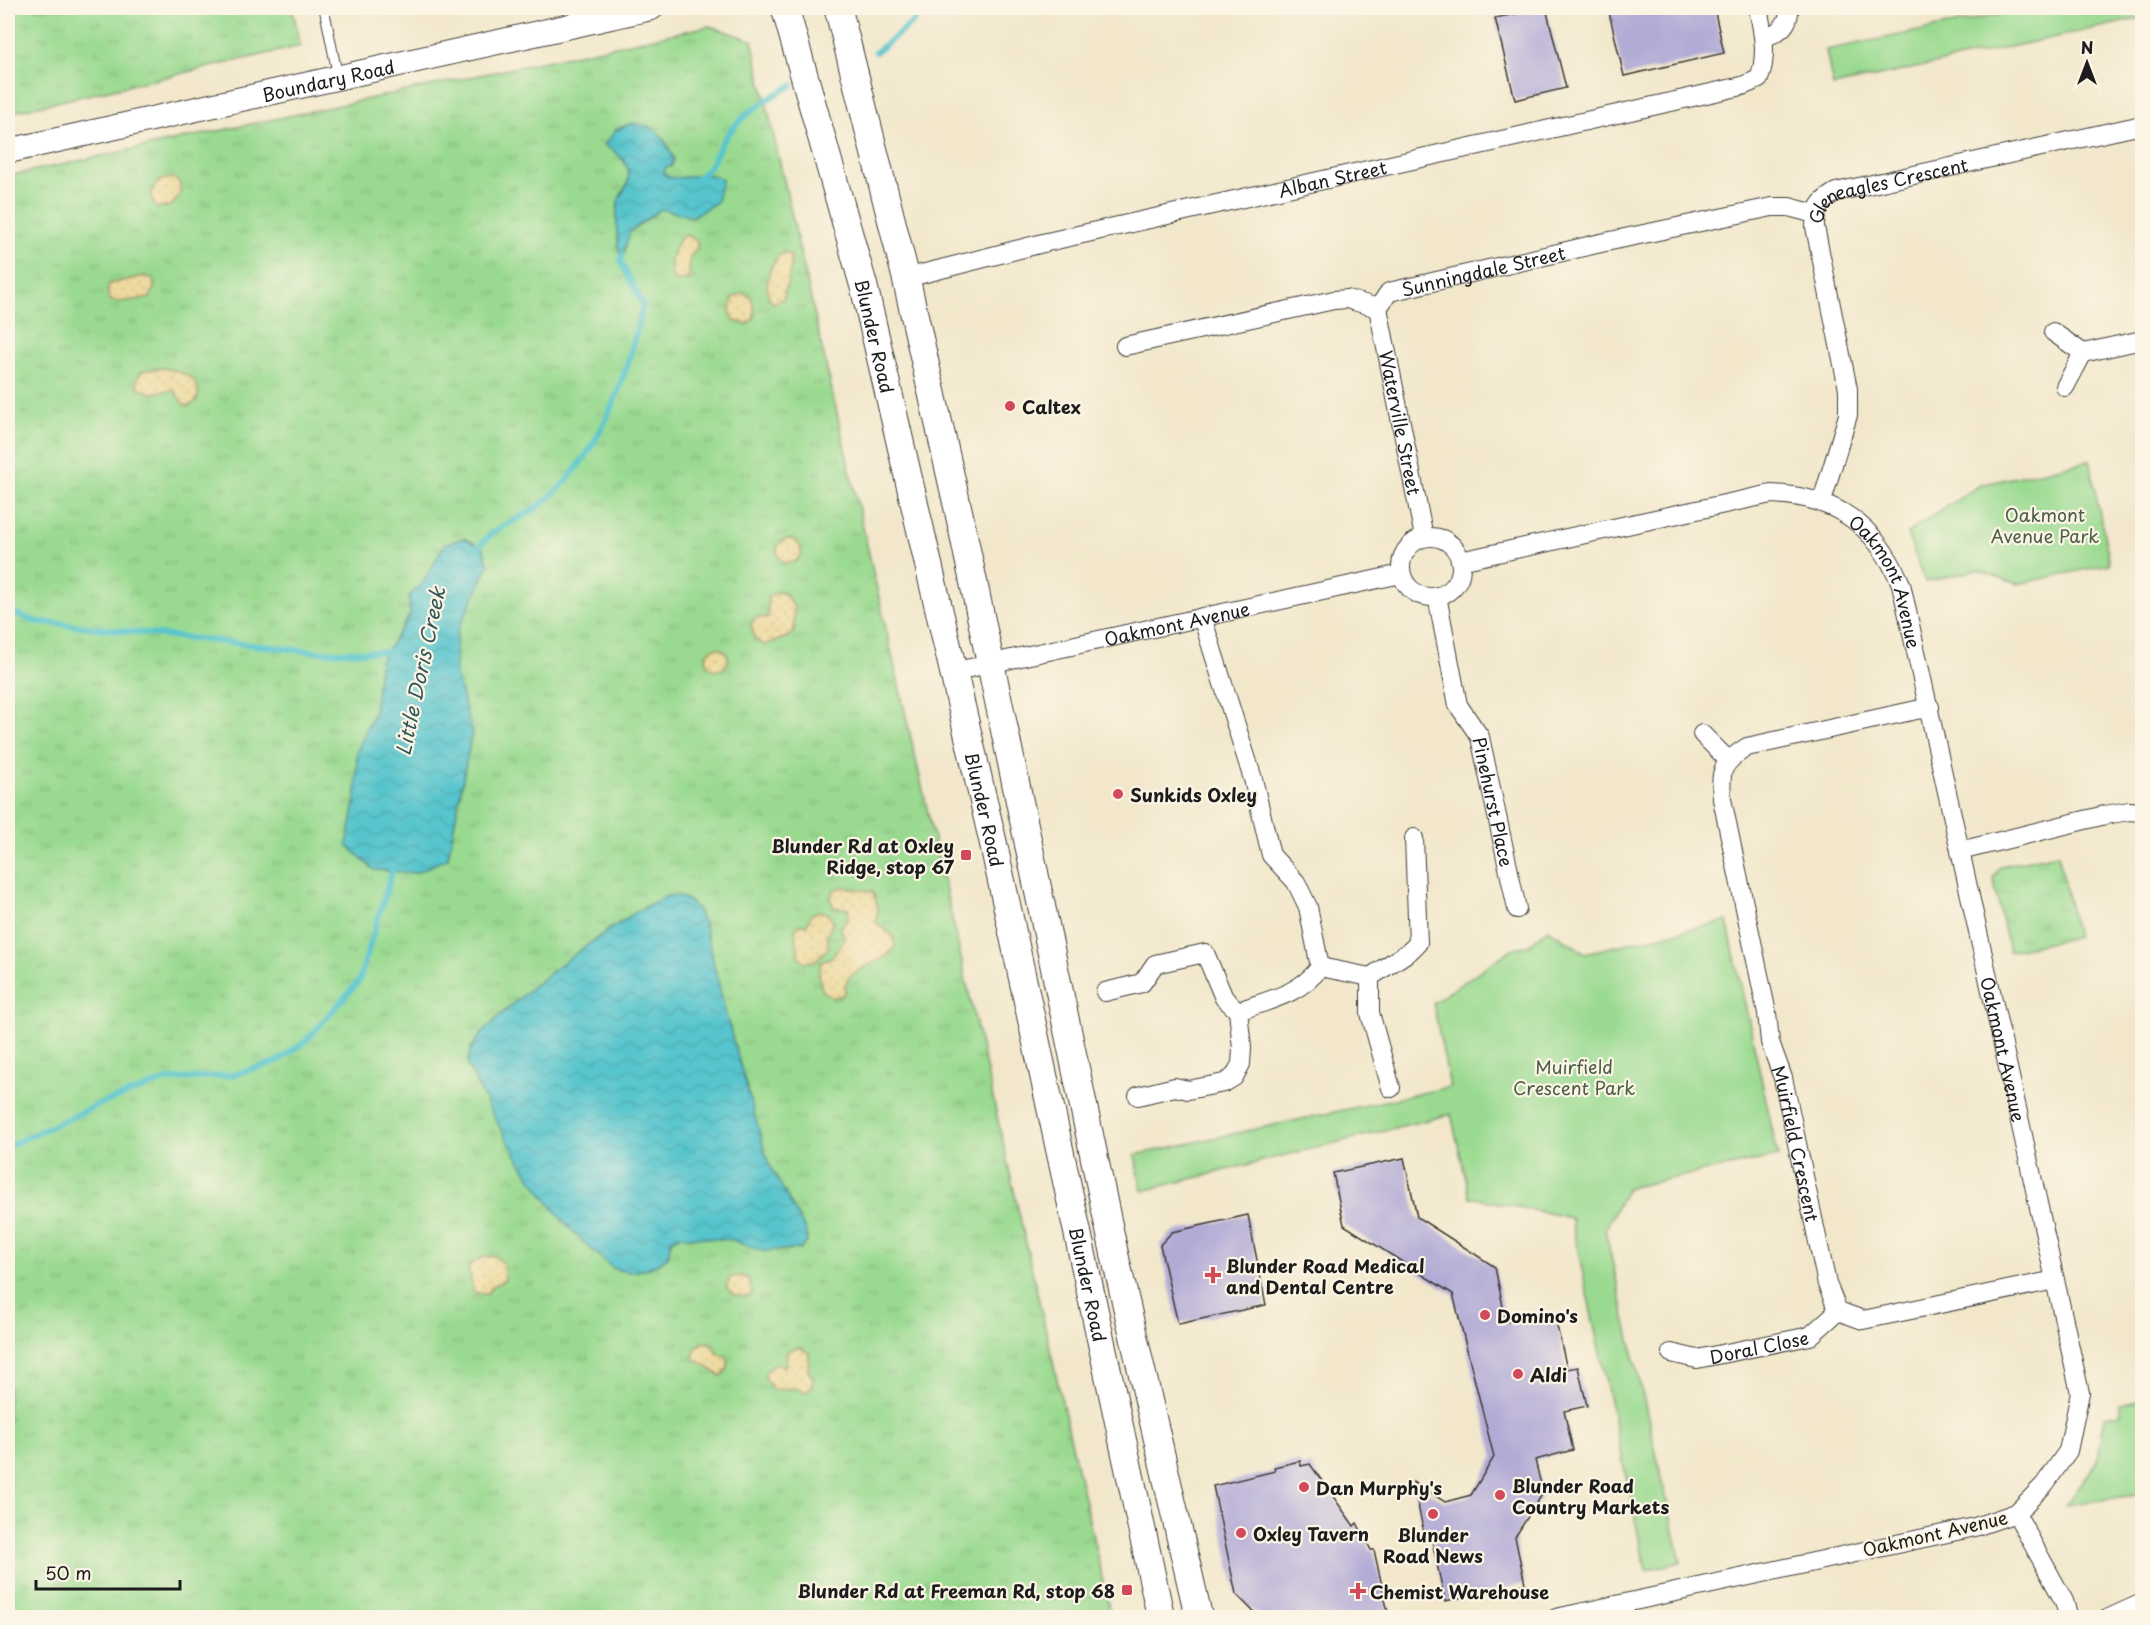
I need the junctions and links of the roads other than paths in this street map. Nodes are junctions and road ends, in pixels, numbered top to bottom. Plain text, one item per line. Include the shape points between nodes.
1 (324, 8) edge
2 (651, 8) edge
3 (785, 8) edge
4 (838, 8) edge
5 (1758, 8) edge
6 (1789, 8) edge
7 (1764, 37) junction
8 (338, 77) junction
9 (2142, 125) edge
10 (8, 151) edge
11 (1815, 214) junction
12 (906, 278) junction
13 (1378, 308) junction
14 (2053, 332) dead end
15 (2142, 340) edge
16 (1125, 346) dead end
17 (2083, 353) junction
18 (2065, 387) dead end
19 (1822, 501) junction
20 (1424, 537) junction
21 (1460, 561) junction
22 (1401, 574) junction
23 (1437, 596) junction
24 (1202, 617) junction
25 (992, 663) junction
26 (952, 672) junction
27 (1930, 707) junction
28 (1702, 734) dead end
29 (1728, 760) junction
30 (2142, 812) edge
31 (1414, 838) dead end
32 (1960, 851) junction
33 (1517, 909) dead end
34 (1320, 967) junction
35 (1370, 976) junction
36 (1105, 992) dead end
37 (1238, 1011) junction
38 (1390, 1088) dead end
39 (1138, 1096) dead end
40 (2055, 1280) junction
41 (1838, 1311) junction
42 (1671, 1353) dead end
43 (2016, 1514) junction
44 (2142, 1603) edge
45 (1161, 1617) edge
46 (1199, 1617) edge
47 (1556, 1617) edge
48 (2069, 1617) edge
49 (2109, 1617) edge

1 - 8 lane
2 - 8 street, Boundary Road
3 - 26 main road, Blunder Road via 864,287
4 - 12 main road, Blunder Road
5 - 7 street
6 - 7 street via 1789,18 1781,30
7 - 12 street, Alban Street via 1765,64 1759,79 1731,88 1047,242
8 - 10 street, Boundary Road
9 - 11 street, Gleneagles Crescent via 1836,192 1821,200
11 - 13 street, Sunningdale Street via 1772,207 1601,243 1389,292
11 - 19 street, Gleneagles Crescent via 1848,389 1848,416
12 - 25 main road, Blunder Road
13 - 16 street, Sunningdale Street via 1347,299 1334,300
13 - 20 street, Waterville Street
14 - 17 street
15 - 17 street
17 - 18 street
19 - 21 street, Oakmont Avenue via 1792,495 1749,496
19 - 27 street, Oakmont Avenue via 1868,531 1893,565
20 - 21 street via 1451,544
20 - 22 street via 1407,547
21 - 23 street via 1453,587
22 - 23 street via 1419,595
22 - 24 street, Oakmont Avenue
23 - 33 street, Pinehurst Place via 1458,705 1480,737
24 - 25 street, Oakmont Avenue
24 - 34 street via 1253,779 1271,855 1296,882 1304,899
25 - 26 street, Oakmont Avenue
25 - 46 main road, Blunder Road via 1115,1256
26 - 45 main road, Blunder Road via 993,842
27 - 29 street via 1747,747
27 - 32 street, Oakmont Avenue
28 - 29 street
29 - 41 street, Muirfield Crescent via 1720,775 1722,799 1770,1042 1785,1088 1827,1284
30 - 32 street via 2105,815
31 - 35 street via 1418,943
32 - 40 street, Oakmont Avenue
34 - 35 street
34 - 37 street via 1296,991
35 - 38 street via 1370,1013
36 - 37 street via 1142,983 1155,964 1205,953 1224,998
37 - 39 street via 1242,1048 1241,1064 1234,1077 1224,1083 1188,1090 1175,1087
40 - 41 street via 1863,1320
40 - 43 street, Oakmont Avenue via 2080,1393 2068,1451 2044,1485
41 - 42 street, Doral Close via 1810,1336 1697,1359
43 - 47 street, Oakmont Avenue via 1976,1527
43 - 48 street
44 - 49 street

